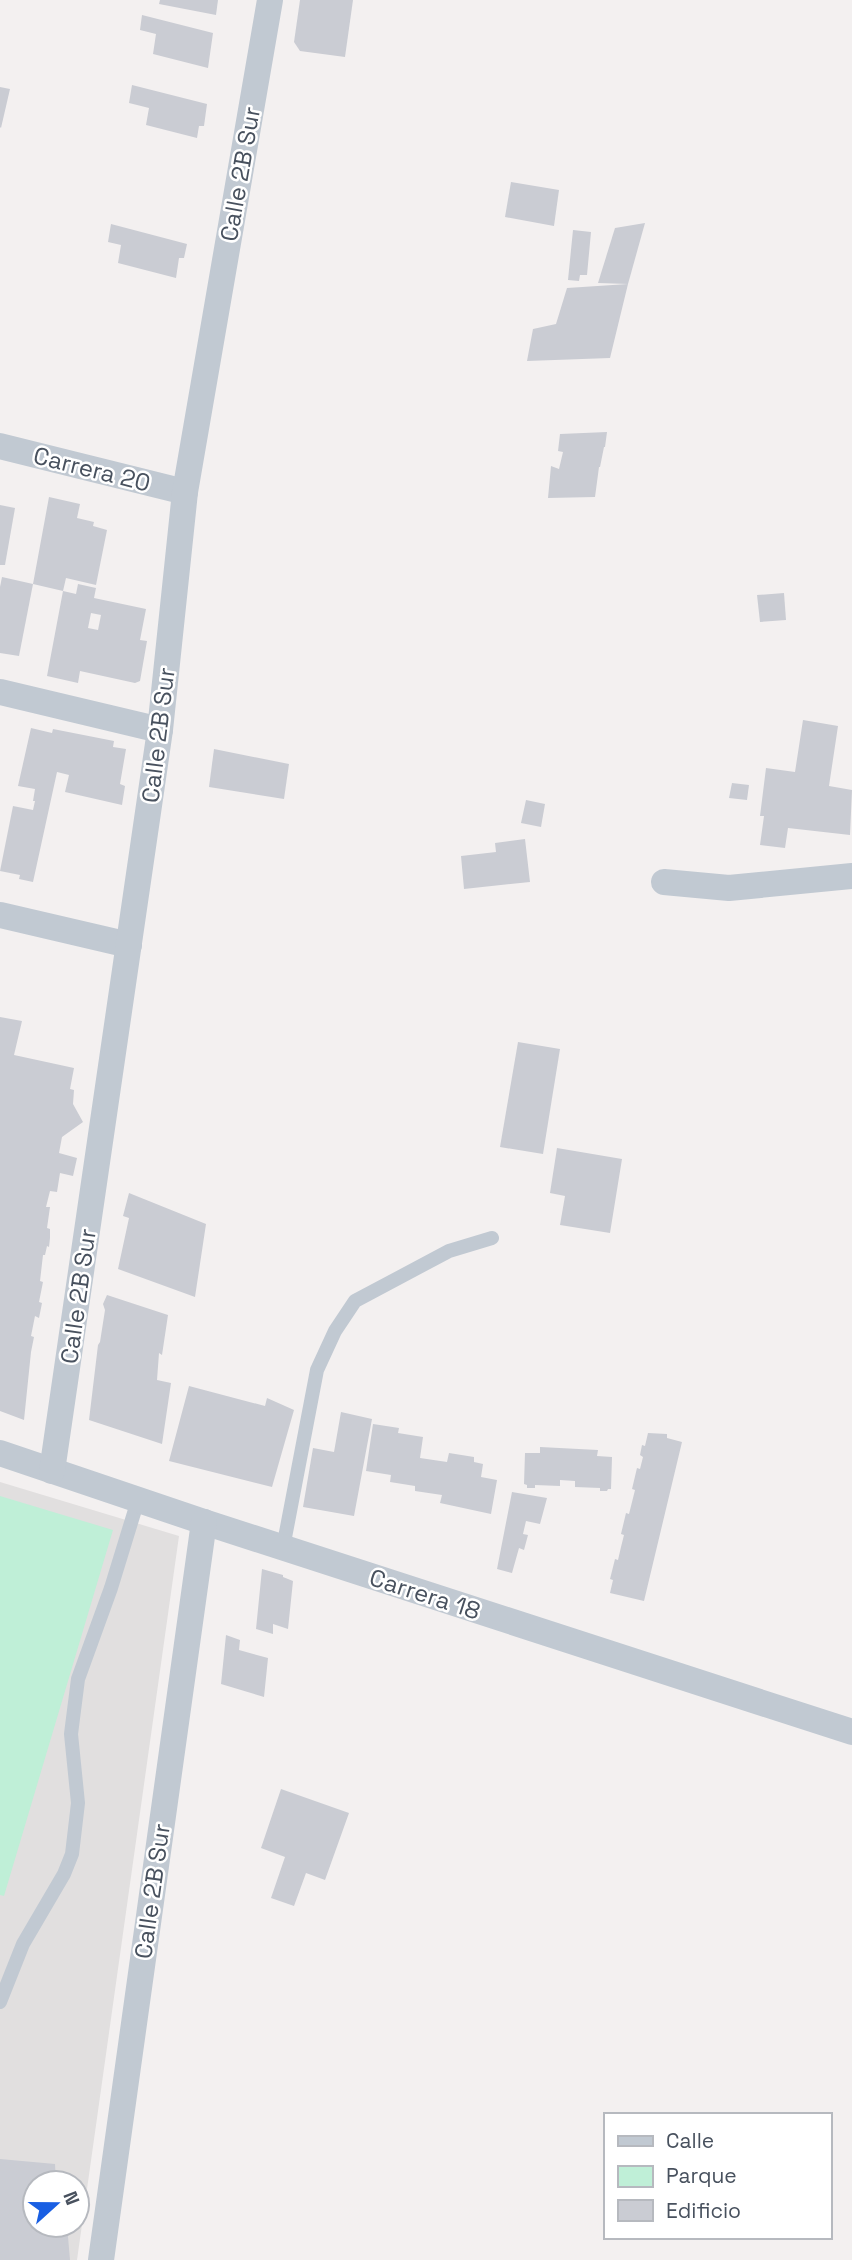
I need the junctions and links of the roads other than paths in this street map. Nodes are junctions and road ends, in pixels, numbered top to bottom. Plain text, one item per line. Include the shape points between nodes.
1 (271, 0) edge
2 (0, 446) edge
3 (185, 492) junction
4 (0, 692) edge
5 (160, 730) junction
6 (852, 876) edge
7 (664, 882) dead end
8 (0, 915) edge
9 (130, 945) junction
10 (492, 1238) dead end
11 (0, 1453) edge
12 (52, 1471) junction
13 (138, 1500) junction
14 (204, 1522) junction
15 (283, 1548) junction
16 (852, 1732) edge
17 (0, 2001) edge
18 (101, 2260) edge

1 - 3 street, Calle 2B Sur
2 - 3 street, Carrera 20
3 - 5 street, Calle 2B Sur
4 - 5 street
5 - 9 street, Calle 2B Sur
6 - 7 street via 729,888
8 - 9 street
9 - 12 street, Calle 2B Sur
10 - 15 lane via 449,1251 355,1301 317,1370
11 - 12 street, Carrera 18
12 - 13 street, Carrera 18
13 - 14 street, Carrera 18
13 - 17 lane via 78,1679 71,1734 78,1803 72,1854 23,1944
14 - 15 street, Carrera 18
14 - 18 street, Calle 2B Sur
15 - 16 street, Carrera 18

